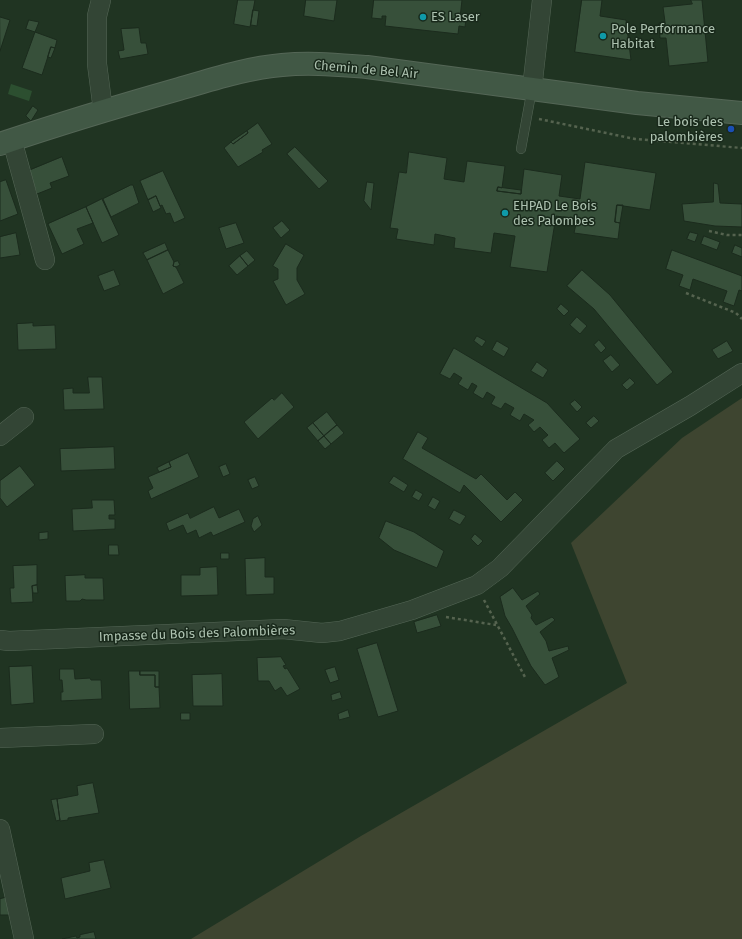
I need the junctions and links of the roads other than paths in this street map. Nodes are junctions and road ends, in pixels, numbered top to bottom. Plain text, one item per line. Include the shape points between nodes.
1 (101, 0) edge
2 (542, 0) edge
3 (532, 89) junction
4 (103, 110) junction
5 (742, 113) edge
6 (6, 142) edge
7 (521, 149) dead end
8 (45, 260) dead end
9 (742, 373) edge
10 (24, 417) dead end
11 (0, 436) edge
12 (0, 640) edge
13 (94, 734) dead end
14 (0, 738) edge
15 (0, 829) edge
16 (24, 939) edge

1 - 4 street via 96,16 97,64
2 - 3 street
3 - 4 street, Chemin de Bel Air via 367,68 324,64 284,65 252,69
3 - 5 street, Chemin de Bel Air
3 - 7 lane
4 - 6 street, Chemin de Bel Air
6 - 8 street
9 - 12 street, Impasse du Bois des Palombières via 616,449 500,568 477,585 412,610 340,631 322,633 283,629
10 - 11 street
13 - 14 street
15 - 16 street

